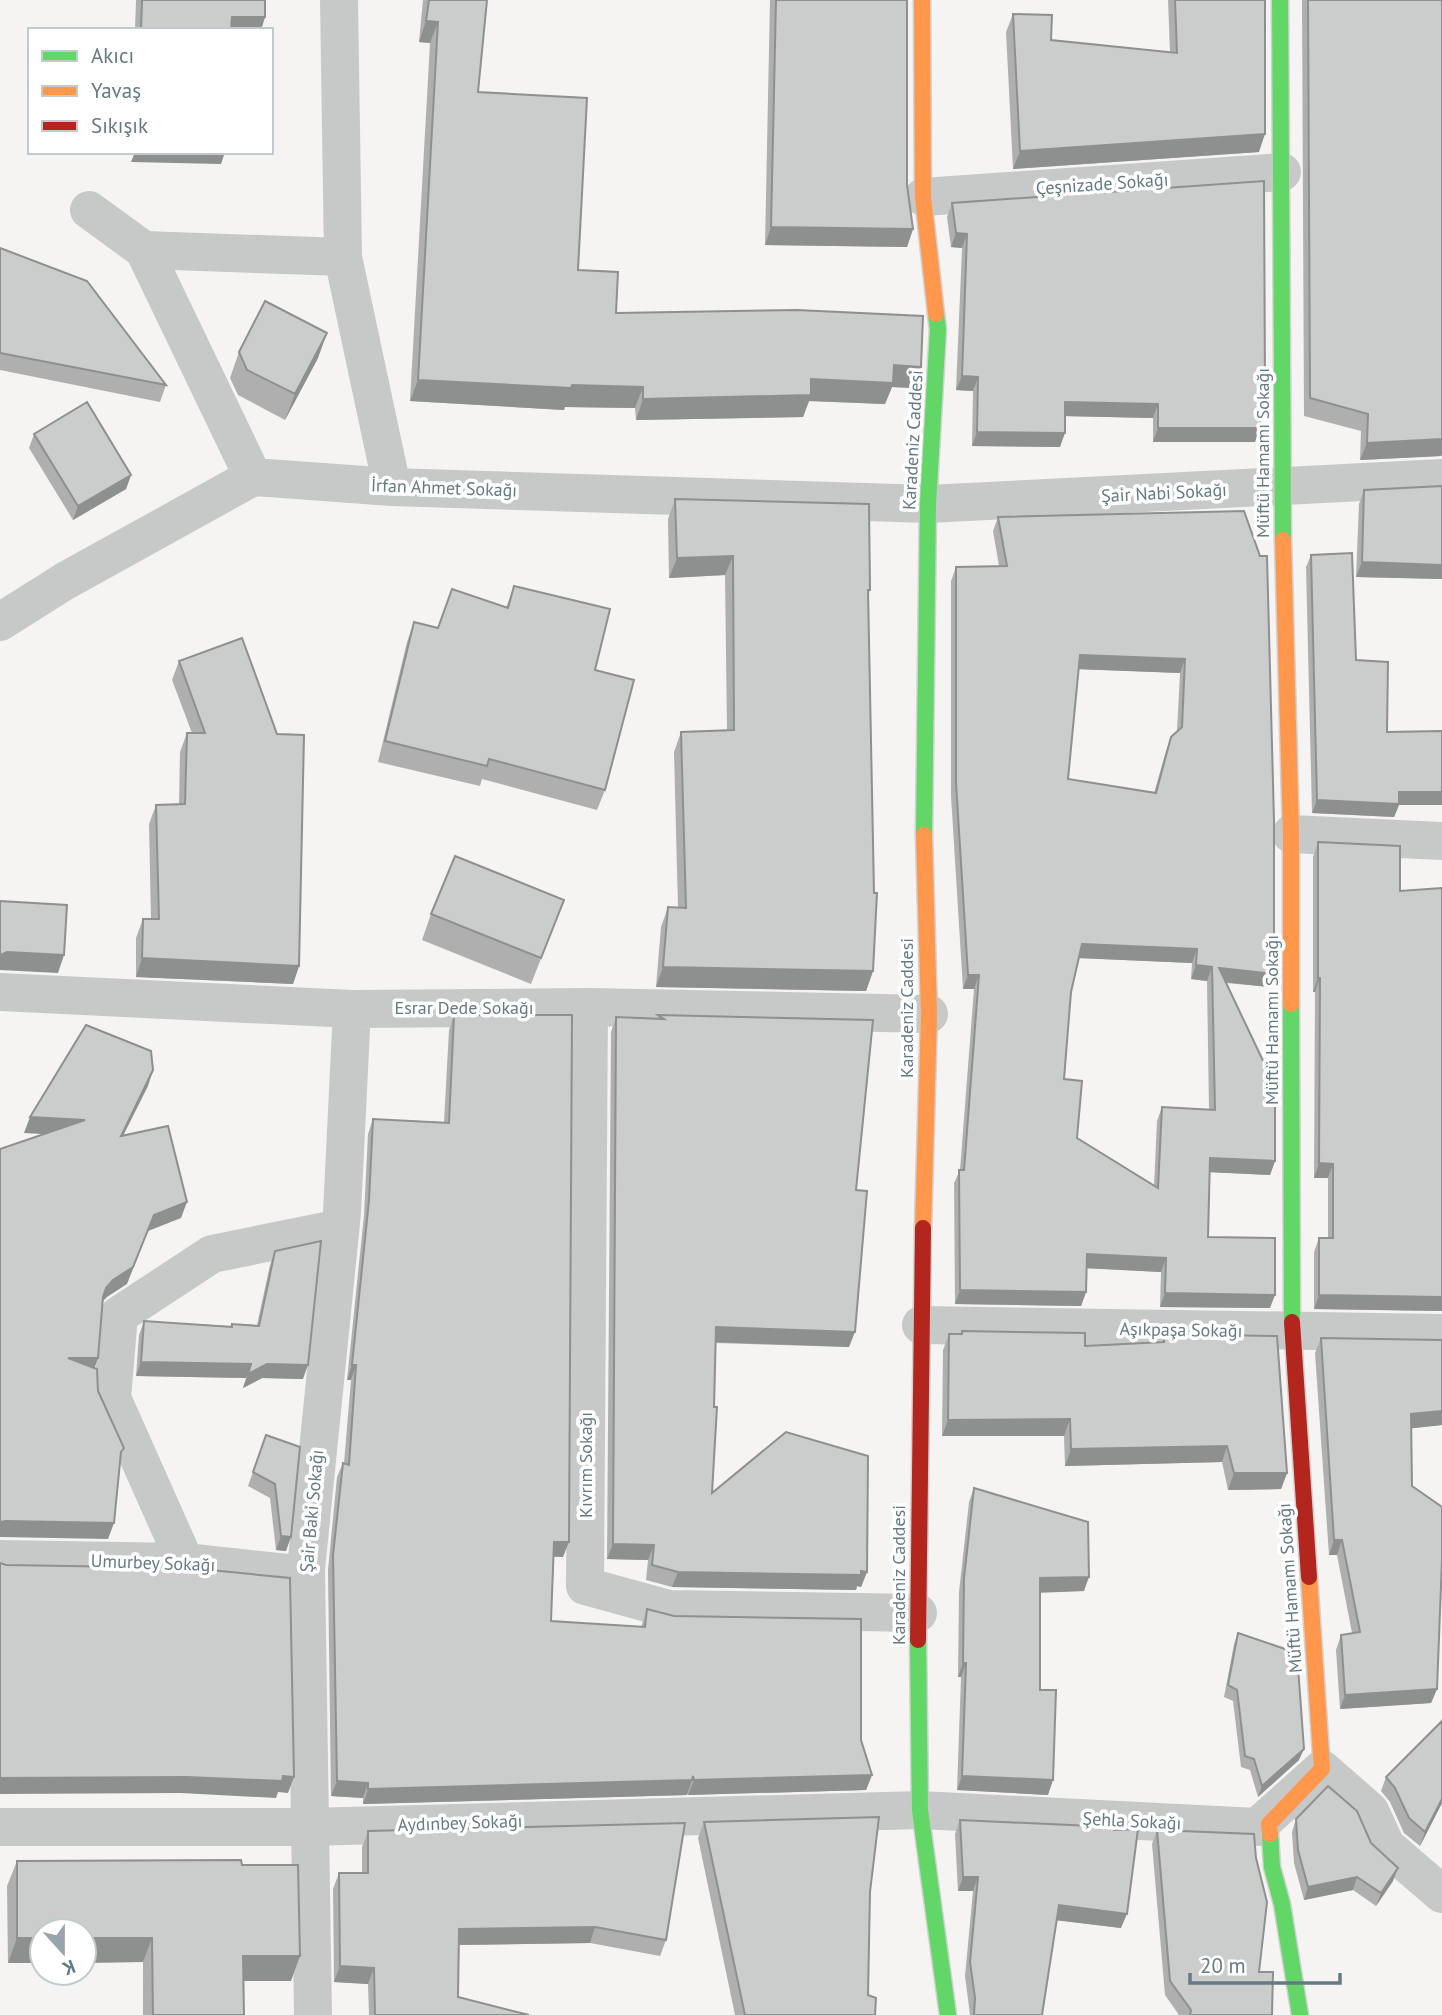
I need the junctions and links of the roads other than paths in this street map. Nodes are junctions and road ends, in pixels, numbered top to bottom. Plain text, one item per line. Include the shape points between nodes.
1 (339, 0) edge
2 (922, 0) edge
3 (1280, 0) edge
4 (1282, 172) junction
5 (923, 197) junction
6 (89, 210) dead end
7 (144, 250) junction
8 (343, 257) junction
9 (253, 477) junction
10 (1442, 478) edge
11 (392, 487) junction
12 (1282, 487) junction
13 (928, 504) junction
14 (0, 622) edge
15 (1291, 834) junction
16 (1442, 841) edge
17 (0, 992) edge
18 (589, 1007) junction
19 (352, 1009) junction
20 (929, 1014) junction
21 (340, 1228) junction
22 (920, 1325) junction
23 (1292, 1332) junction
24 (1442, 1334) edge
25 (0, 1559) edge
26 (185, 1562) junction
27 (306, 1575) junction
28 (918, 1613) junction
29 (1322, 1769) junction
30 (920, 1810) junction
31 (0, 1827) edge
32 (309, 1827) junction
33 (1442, 1894) edge
34 (313, 2015) edge
35 (948, 2015) edge
36 (1300, 2015) edge

1 - 8 street
2 - 5 street, Karadeniz Caddesi
3 - 4 street, Müftü Hamamı Sokağı
4 - 5 street, Çeşnizade Sokağı
4 - 12 street, Müftü Hamamı Sokağı
5 - 13 street, Karadeniz Caddesi via 939,329
6 - 7 street
7 - 8 street
7 - 9 street
8 - 11 street
9 - 11 street, İrfan Ahmet Sokağı
9 - 14 street
10 - 12 street, Şair Nabi Sokağı
11 - 13 street, İrfan Ahmet Sokağı
12 - 13 street, Şair Nabi Sokağı
12 - 15 street, Müftü Hamamı Sokağı
13 - 20 street, Karadeniz Caddesi via 923,791
15 - 16 street
15 - 23 street, Müftü Hamamı Sokağı
17 - 19 street, Esrar Dede Sokağı
18 - 19 street, Esrar Dede Sokağı
18 - 20 street, Esrar Dede Sokağı
18 - 28 street, Kıvrım Sokağı via 585,1586 669,1609
19 - 21 street, Şair Baki Sokağı
20 - 22 street, Karadeniz Caddesi
21 - 26 street via 212,1254 119,1315 112,1398
21 - 27 street, Şair Baki Sokağı
22 - 23 street, Aşıkpaşa Sokağı
22 - 28 street, Karadeniz Caddesi
23 - 24 street, Aşıkpaşa Sokağı
23 - 29 street, Müftü Hamamı Sokağı
25 - 26 street, Umurbey Sokağı
26 - 27 street, Umurbey Sokağı
27 - 32 street, Şair Baki Sokağı
28 - 30 street, Karadeniz Caddesi
29 - 30 street, Şehla Sokağı via 1257,1827
29 - 33 street via 1370,1811 1386,1846
29 - 36 street via 1269,1824 1272,1867
30 - 32 street, Aydınbey Sokağı
30 - 35 street, Karadeniz Caddesi
31 - 32 street, Aydınbey Sokağı
32 - 34 street, Şair Baki Sokağı

